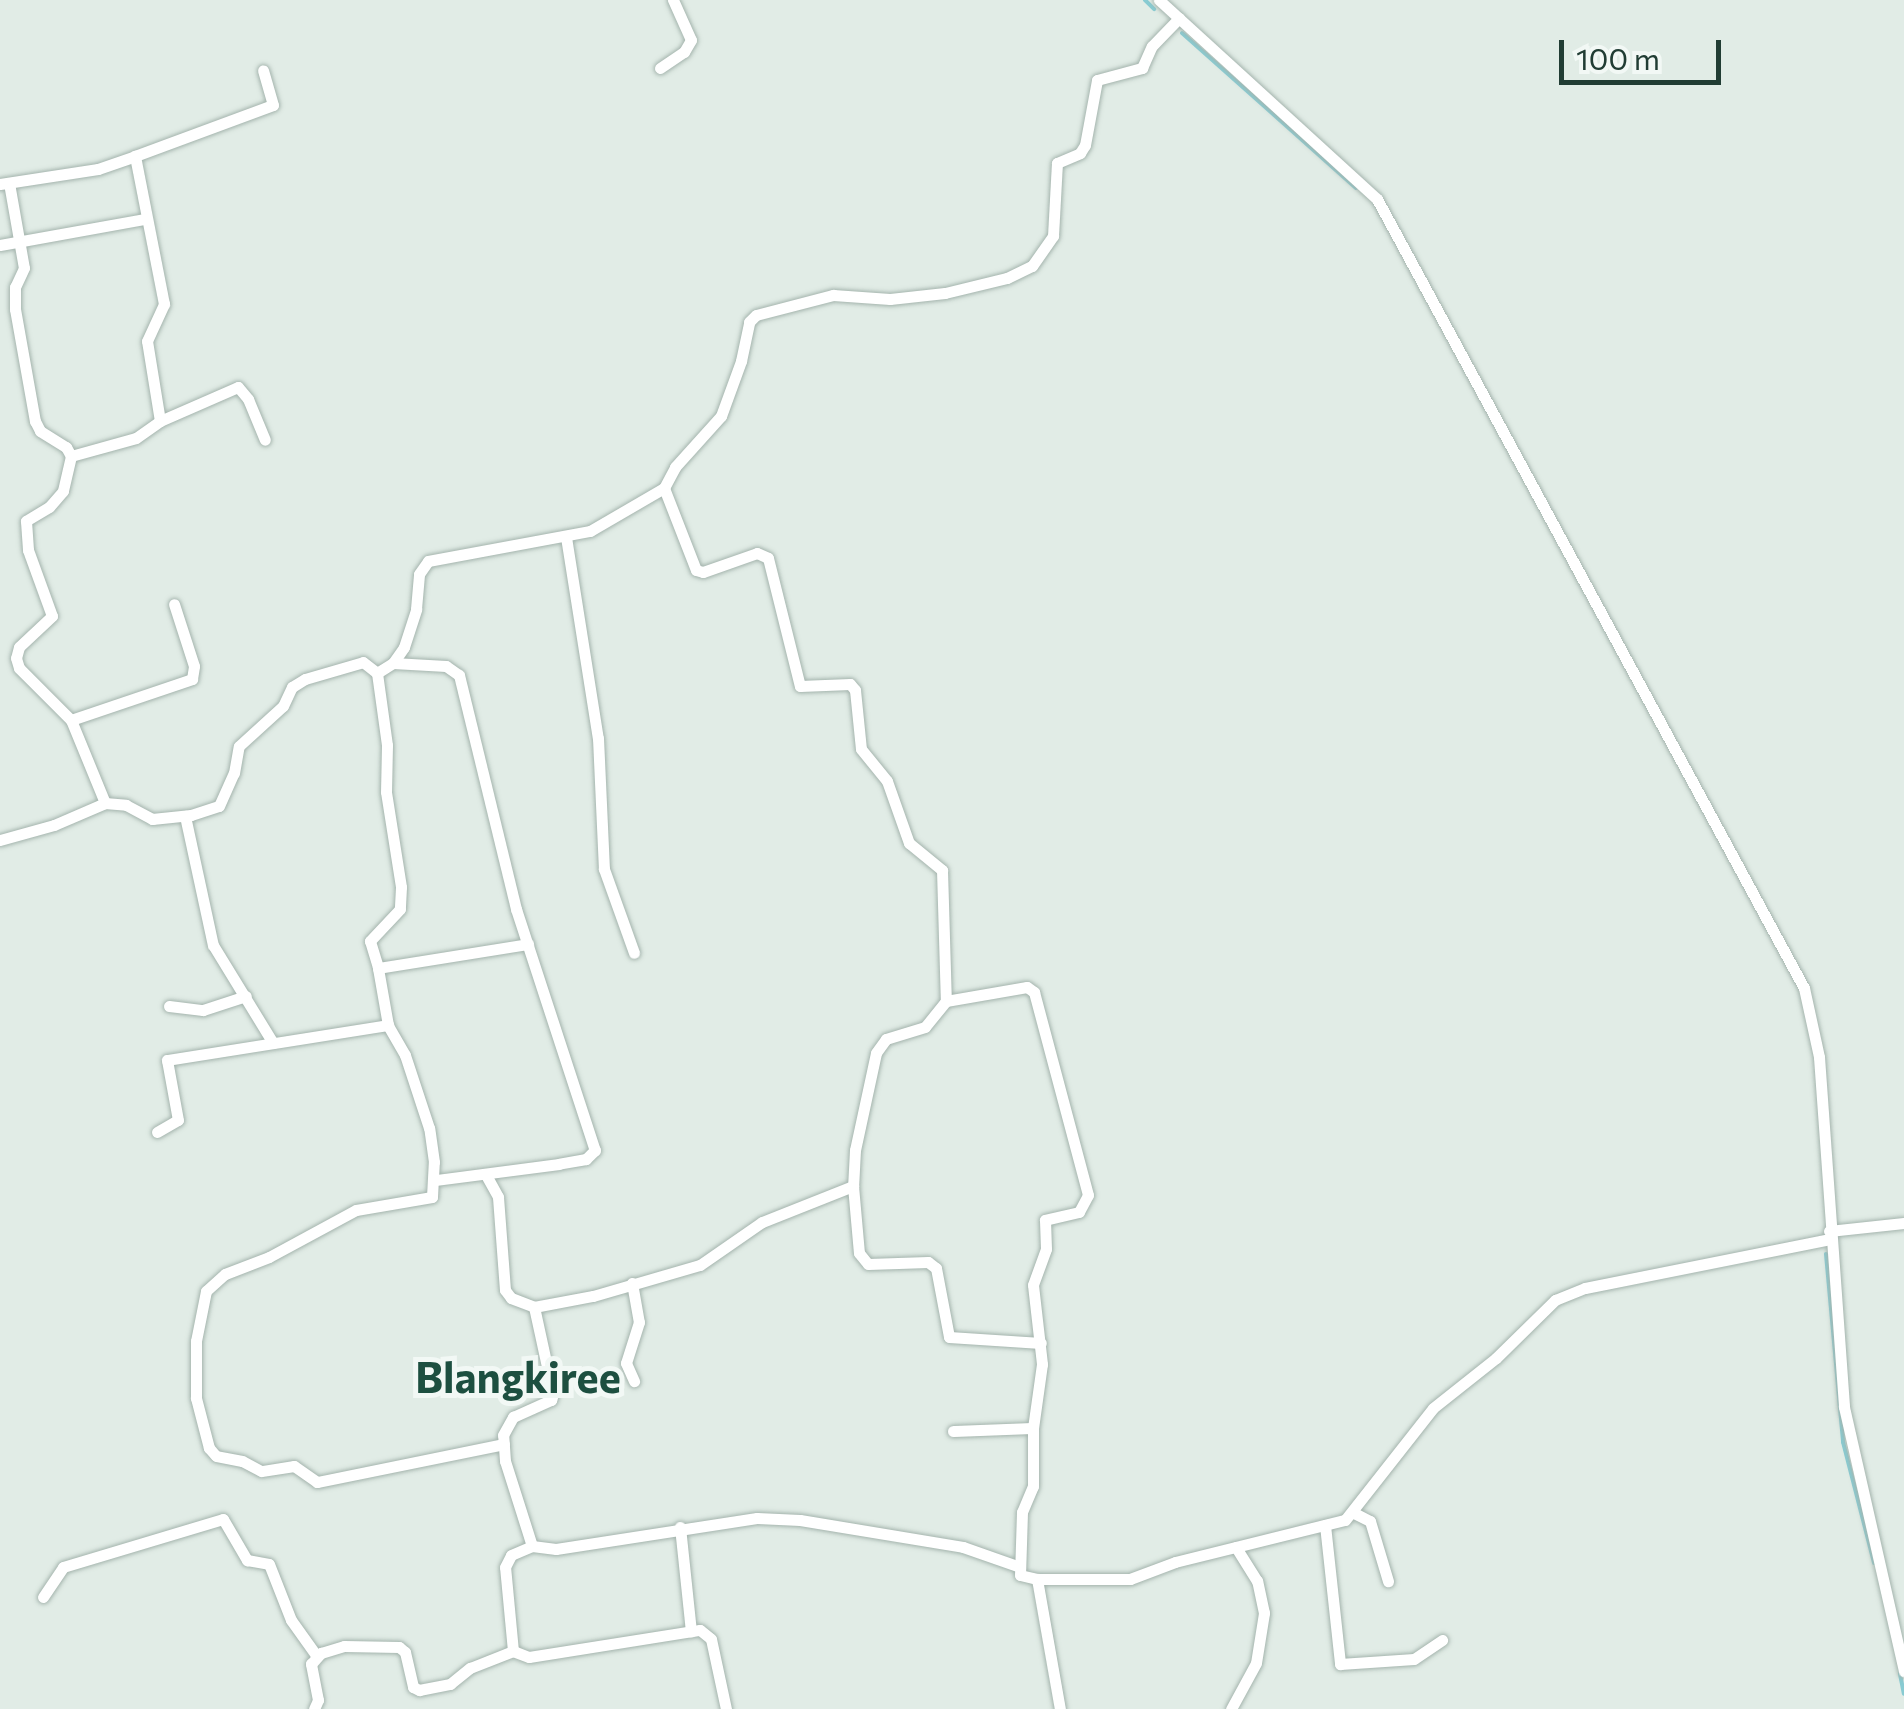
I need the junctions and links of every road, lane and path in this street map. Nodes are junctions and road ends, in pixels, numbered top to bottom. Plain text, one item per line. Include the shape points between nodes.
1 (673, 0) edge
2 (1159, 0) edge
3 (1179, 18) junction
4 (660, 68) dead end
5 (262, 70) dead end
6 (135, 156) junction
7 (5, 183) edge
8 (144, 219) junction
9 (22, 242) junction
10 (0, 245) edge
11 (160, 422) junction
12 (265, 440) dead end
13 (71, 456) junction
14 (664, 488) junction
15 (566, 537) junction
16 (174, 604) dead end
17 (393, 663) junction
18 (377, 672) junction
19 (72, 720) junction
20 (104, 803) junction
21 (185, 816) junction
22 (0, 840) edge
23 (528, 944) junction
24 (634, 953) dead end
25 (378, 968) junction
26 (246, 996) junction
27 (946, 1001) junction
28 (169, 1006) dead end
29 (388, 1025) junction
30 (273, 1043) junction
31 (156, 1132) dead end
32 (486, 1175) junction
33 (434, 1180) junction
34 (853, 1186) junction
35 (1904, 1222) edge
36 (1830, 1235) junction
37 (632, 1283) junction
38 (534, 1307) junction
39 (1041, 1342) junction
40 (634, 1381) dead end
41 (1034, 1428) junction
42 (953, 1432) dead end
43 (504, 1444) junction
44 (1354, 1513) junction
45 (1325, 1526) junction
46 (680, 1527) junction
47 (532, 1546) junction
48 (1236, 1547) junction
49 (1020, 1567) junction
50 (1037, 1579) junction
51 (1388, 1582) dead end
52 (43, 1597) dead end
53 (691, 1631) junction
54 (1442, 1640) dead end
55 (513, 1651) junction
56 (316, 1655) junction
57 (1904, 1671) edge
58 (314, 1709) edge
59 (726, 1709) edge
60 (1060, 1709) edge
61 (1232, 1709) edge

1 - 4 street via 691,40
2 - 3 street
3 - 14 street via 1152,46 1142,68 1097,80 1086,145 1056,164 1053,236 1032,266 944,293 890,299 833,295 756,315 721,416
3 - 36 street via 1377,199 1796,968 1819,1057
5 - 6 street via 273,105
6 - 7 street via 98,169
6 - 8 street
7 - 9 street
8 - 9 street
8 - 11 street via 164,304 146,356
9 - 10 street
9 - 13 street via 24,268 14,298 34,421
11 - 12 street via 238,387
11 - 13 street via 136,438
13 - 19 street via 63,491 26,521 28,550 52,616 16,658
14 - 15 street via 605,524
14 - 27 street via 696,570 766,556 800,686 850,684 855,690 861,749 887,781 910,842 942,870
15 - 17 street via 422,565 411,631
15 - 24 street via 598,738 604,868
16 - 19 street via 192,678
17 - 18 street
17 - 23 street via 446,666 459,675
18 - 21 street via 359,662 294,685 283,706 239,746 222,803
18 - 25 street via 401,888 400,910 370,941
19 - 20 street
20 - 21 street via 126,805 152,819
20 - 22 street
21 - 26 street via 213,945
23 - 25 street
23 - 32 street via 595,1150 586,1158
25 - 29 street
26 - 28 street via 203,1010
26 - 30 street
27 - 34 street via 925,1027 879,1045
27 - 39 street via 1032,988 1085,1176 1087,1205 1044,1225 1046,1248 1032,1298
29 - 30 street
29 - 33 street via 429,1128
30 - 31 street via 167,1060 178,1120
32 - 33 street
32 - 38 street via 498,1197 505,1290
33 - 43 street via 432,1197 356,1210 225,1274 206,1291 196,1342 196,1398 205,1436 216,1456 262,1471 294,1466 317,1482
34 - 37 street via 762,1222 700,1264
34 - 39 street via 864,1260 928,1262 936,1268 949,1337
35 - 36 street
36 - 44 street via 1586,1288 1544,1307 1496,1358 1433,1408
36 - 57 street via 1850,1448
37 - 38 street
37 - 40 street via 639,1322 626,1364
38 - 43 street via 553,1394 512,1417
39 - 41 street
41 - 42 street
41 - 49 street
43 - 47 street
44 - 45 street
44 - 51 street via 1370,1520
45 - 48 street
45 - 54 street via 1342,1666 1420,1657
46 - 47 street via 556,1548
46 - 49 street via 800,1520 963,1547
46 - 53 street
47 - 55 street via 511,1555 505,1566
48 - 50 street via 1130,1579
48 - 61 street via 1257,1581 1264,1613 1256,1663
49 - 50 street via 1020,1575
50 - 60 street
52 - 56 street via 64,1568 223,1519 246,1560 269,1564 291,1620
53 - 55 street via 530,1656
53 - 59 street via 711,1639
55 - 56 street via 470,1668 453,1683 419,1690 399,1647 344,1646
56 - 58 street

